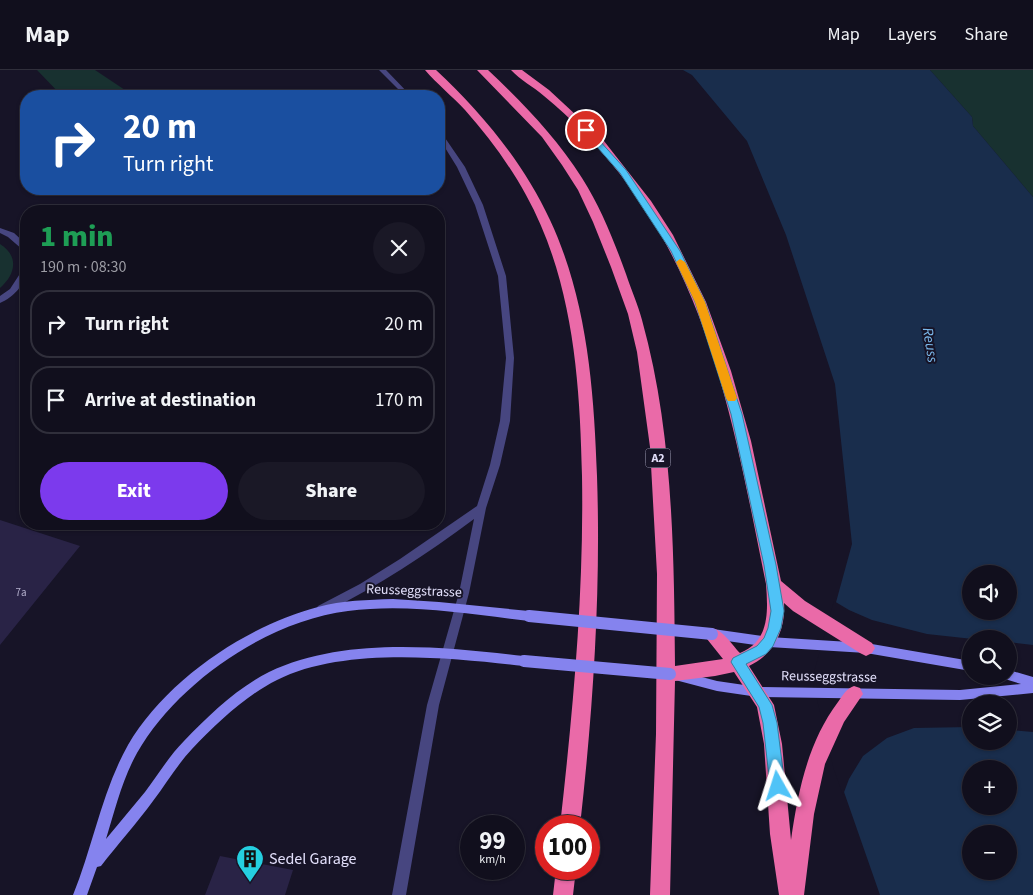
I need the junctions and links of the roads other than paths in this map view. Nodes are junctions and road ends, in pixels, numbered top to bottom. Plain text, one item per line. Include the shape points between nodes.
1 (382, 70) edge
2 (430, 70) edge
3 (482, 70) edge
4 (516, 70) edge
5 (402, 90) edge
6 (445, 142) edge
7 (0, 230) edge
8 (20, 243) edge
9 (20, 280) edge
10 (0, 300) edge
11 (482, 508) junction
12 (774, 584) junction
13 (459, 609) junction
14 (314, 613) junction
15 (712, 634) junction
16 (768, 642) junction
17 (866, 648) junction
18 (447, 653) junction
19 (737, 662) junction
20 (962, 664) edge
21 (670, 674) junction
22 (1017, 677) edge
23 (1033, 682) edge
24 (1033, 688) edge
25 (758, 692) junction
26 (854, 694) junction
27 (571, 815) edge
28 (92, 866) junction
29 (565, 880) edge
30 (80, 895) edge
31 (399, 895) edge
32 (563, 895) edge
33 (660, 895) edge
34 (789, 895) edge
35 (794, 895) edge

1 - 5 street
2 - 27 highway via 486,127 528,189 560,261 571,295 582,351 588,413 591,566
3 - 33 highway, A2 via 547,138 577,180 606,236 636,320 653,399 663,505 666,747
4 - 12 highway via 541,87 608,153 675,251 700,302 719,358 738,423
6 - 11 street via 479,205 502,276 510,358 505,421
7 - 8 street
9 - 10 street via 13,291
11 - 13 street
11 - 14 street via 394,570
12 - 16 highway via 777,611 775,628
12 - 17 highway via 799,606
13 - 14 main road, Reusseggstrasse via 379,604
13 - 15 main road, Reusseggstrasse, bridge
13 - 18 street
14 - 28 main road, Reusseggstrasse via 276,627 239,647 203,672 154,718 133,750 115,791
15 - 16 main road, Reusseggstrasse
15 - 19 highway
16 - 17 main road, Reusseggstrasse
16 - 19 highway via 762,650
17 - 20 main road, Reusseggstrasse
18 - 21 main road, Reusseggstrasse, bridge
18 - 28 main road, Reusseggstrasse via 410,652 329,659 287,670 262,683 228,708 186,747
18 - 31 street via 433,705
19 - 21 highway via 714,670
19 - 25 highway
21 - 25 main road, Reusseggstrasse
22 - 23 main road
24 - 26 main road, Reusseggstrasse via 960,695
25 - 26 main road, Reusseggstrasse
25 - 34 highway via 770,723
26 - 35 highway via 829,729 807,791
28 - 30 main road, Reusseggstrasse
29 - 32 highway

